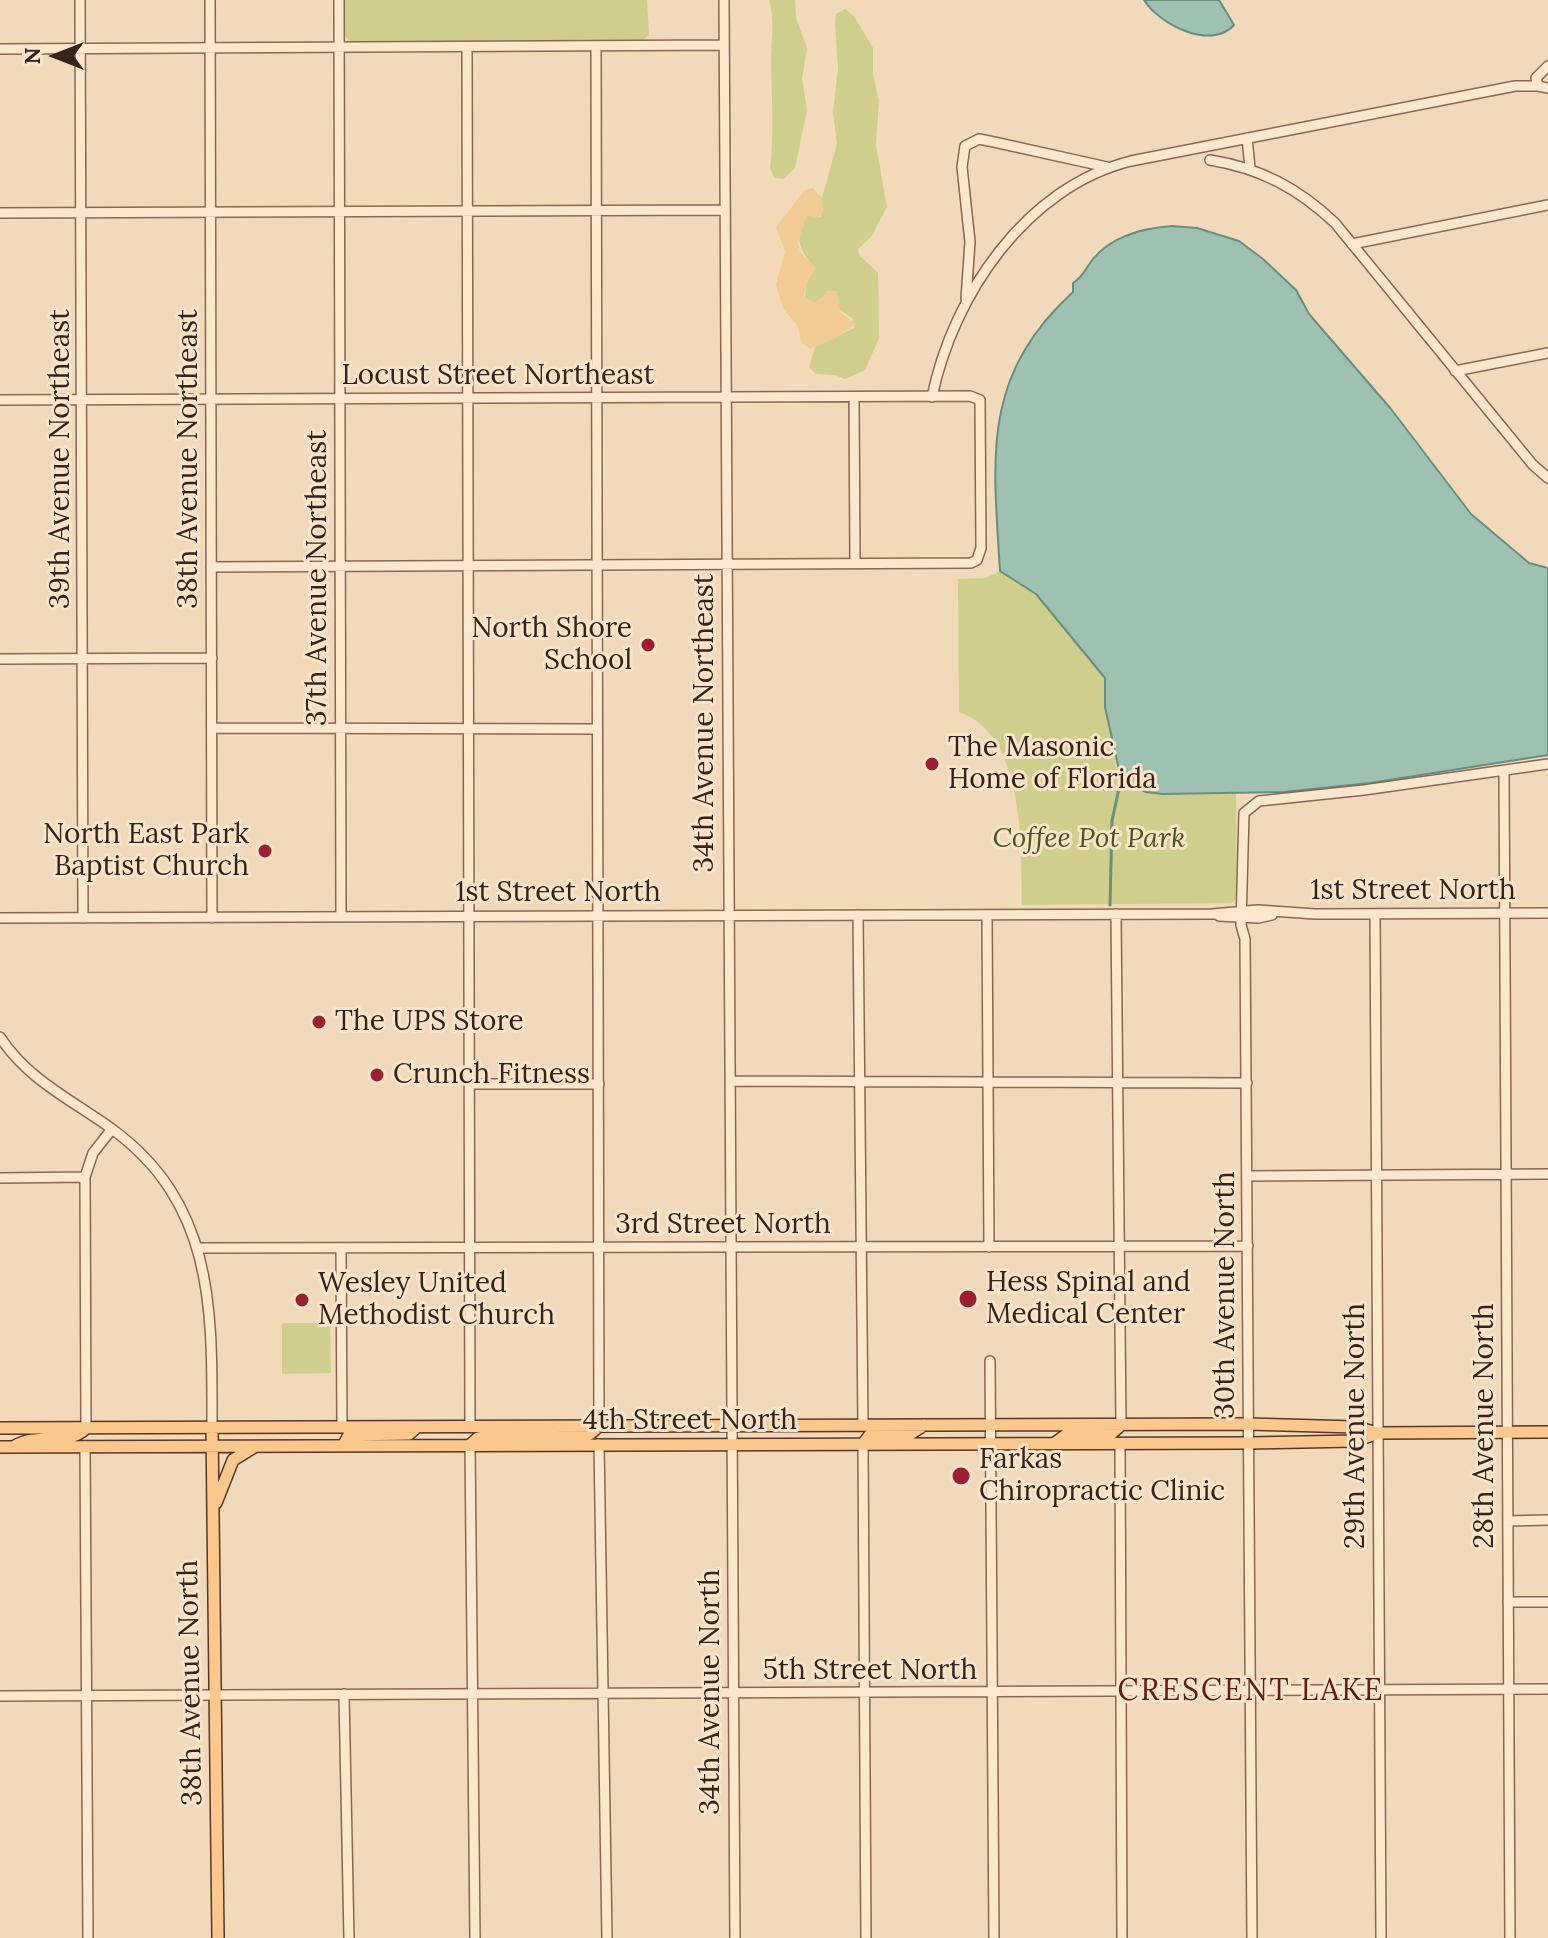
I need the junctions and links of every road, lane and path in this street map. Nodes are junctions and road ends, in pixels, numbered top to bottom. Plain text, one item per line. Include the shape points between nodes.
1 (80, 0) edge
2 (210, 0) edge
3 (339, 0) edge
4 (724, 0) edge
5 (724, 45) junction
6 (596, 46) junction
7 (339, 47) junction
8 (81, 48) junction
9 (210, 48) junction
10 (467, 48) junction
11 (0, 49) edge
12 (1544, 76) edge
13 (1247, 138) junction
14 (1210, 160) dead end
15 (1107, 167) junction
16 (1250, 168) junction
17 (1548, 205) edge
18 (81, 210) junction
19 (725, 210) junction
20 (467, 211) junction
21 (338, 212) junction
22 (596, 212) junction
23 (0, 213) edge
24 (210, 213) junction
25 (1352, 244) junction
26 (966, 301) junction
27 (1548, 353) edge
28 (1455, 371) junction
29 (597, 397) junction
30 (726, 397) junction
31 (854, 397) junction
32 (932, 397) junction
33 (468, 398) junction
34 (83, 399) junction
35 (211, 399) junction
36 (340, 399) junction
37 (0, 400) edge
38 (1548, 478) edge
39 (855, 563) junction
40 (340, 564) junction
41 (726, 564) junction
42 (469, 565) junction
43 (597, 565) junction
44 (211, 567) junction
45 (212, 658) junction
46 (0, 659) edge
47 (83, 659) junction
48 (212, 728) junction
49 (341, 729) junction
50 (597, 729) junction
51 (469, 730) junction
52 (1548, 764) edge
53 (1504, 771) junction
54 (1504, 913) junction
55 (1548, 913) edge
56 (470, 914) junction
57 (1116, 914) junction
58 (1245, 914) junction
59 (1375, 914) junction
60 (341, 915) junction
61 (728, 915) junction
62 (858, 915) junction
63 (987, 915) junction
64 (598, 916) junction
65 (0, 918) edge
66 (83, 918) junction
67 (212, 918) junction
68 (0, 1037) edge
69 (730, 1081) junction
70 (858, 1082) junction
71 (988, 1082) junction
72 (1117, 1083) junction
73 (1247, 1083) junction
74 (472, 1084) junction
75 (599, 1084) junction
76 (112, 1129) junction
77 (1548, 1174) edge
78 (1377, 1175) junction
79 (1506, 1175) junction
80 (1248, 1176) junction
81 (85, 1177) junction
82 (0, 1178) edge
83 (1248, 1246) junction
84 (731, 1247) junction
85 (860, 1247) junction
86 (989, 1247) junction
87 (1118, 1247) junction
88 (198, 1248) junction
89 (341, 1248) junction
90 (470, 1248) junction
91 (600, 1248) junction
92 (990, 1361) dead end
93 (1249, 1424) junction
94 (863, 1425) junction
95 (925, 1425) junction
96 (991, 1425) junction
97 (1121, 1425) junction
98 (470, 1426) junction
99 (599, 1426) junction
100 (732, 1426) junction
101 (342, 1427) junction
102 (417, 1427) junction
103 (0, 1428) edge
104 (86, 1428) junction
105 (212, 1428) junction
106 (1548, 1432) edge
107 (1378, 1433) junction
108 (1507, 1433) junction
109 (1120, 1443) junction
110 (1249, 1443) junction
111 (599, 1444) junction
112 (863, 1444) junction
113 (991, 1444) junction
114 (1054, 1444) junction
115 (212, 1445) junction
116 (470, 1445) junction
117 (731, 1445) junction
118 (85, 1446) junction
119 (255, 1446) junction
120 (343, 1446) junction
121 (0, 1447) edge
122 (15, 1447) junction
123 (213, 1511) junction
124 (1548, 1520) edge
125 (1508, 1521) junction
126 (1508, 1602) junction
127 (1548, 1602) edge
128 (1509, 1689) junction
129 (1548, 1689) edge
130 (1380, 1690) junction
131 (1251, 1691) junction
132 (603, 1692) junction
133 (990, 1692) junction
134 (865, 1693) junction
135 (1119, 1693) junction
136 (344, 1694) junction
137 (473, 1694) junction
138 (733, 1694) junction
139 (87, 1695) junction
140 (216, 1695) junction
141 (0, 1696) edge
142 (88, 1938) edge
143 (218, 1938) edge
144 (349, 1938) edge
145 (475, 1938) edge
146 (607, 1938) edge
147 (735, 1938) edge
148 (866, 1938) edge
149 (994, 1938) edge
150 (1122, 1938) edge
151 (1252, 1938) edge
152 (1381, 1938) edge
153 (1510, 1938) edge

1 - 8 street, 39th Avenue Northeast
2 - 9 street, 38th Avenue Northeast
3 - 7 street, 37th Avenue Northeast
4 - 5 street, 34th Avenue Northeast
5 - 6 street
5 - 19 street, 34th Avenue Northeast
6 - 10 street
6 - 22 street
7 - 9 street
7 - 10 street
7 - 21 street, 37th Avenue Northeast
8 - 9 street
8 - 11 street
8 - 18 street, 39th Avenue Northeast
9 - 24 street, 38th Avenue Northeast
10 - 20 street
12 - 13 street
13 - 15 street
13 - 16 street
14 - 16 street
15 - 26 street via 1079,179 1042,206
15 - 26 street via 979,139 965,146 962,167 970,242
16 - 25 street via 1309,200
17 - 25 street
18 - 23 street
18 - 24 street
18 - 34 street, 39th Avenue Northeast
19 - 22 street
19 - 30 street, 34th Avenue Northeast
20 - 21 street
20 - 22 street
20 - 33 street
21 - 24 street
21 - 36 street, 37th Avenue Northeast
22 - 29 street
24 - 35 street, 38th Avenue Northeast
25 - 28 street
26 - 32 street via 950,332
27 - 28 street
28 - 38 street
29 - 30 street, Locust Street Northeast
29 - 33 street, Locust Street Northeast
29 - 43 street
30 - 31 street, Locust Street Northeast
30 - 41 street, 34th Avenue Northeast
31 - 32 street, Locust Street Northeast
31 - 39 street
32 - 39 street, Locust Street Northeast via 977,397 982,415 980,554 964,564
33 - 36 street, Locust Street Northeast
33 - 42 street
34 - 35 street, Locust Street Northeast
34 - 37 street, Locust Street Northeast
34 - 47 street, 39th Avenue Northeast
35 - 36 street, Locust Street Northeast
35 - 44 street, 38th Avenue Northeast
36 - 40 street, 37th Avenue Northeast
39 - 41 street
40 - 42 street
40 - 44 street
40 - 49 street, 37th Avenue Northeast
41 - 43 street
41 - 61 street, 34th Avenue Northeast
42 - 43 street
42 - 51 street
43 - 50 street
44 - 45 street, 38th Avenue Northeast
45 - 47 street
45 - 48 street, 38th Avenue Northeast
46 - 47 street
47 - 66 street, 39th Avenue Northeast
48 - 49 street
48 - 67 street, 38th Avenue Northeast
49 - 51 street
49 - 60 street, 37th Avenue Northeast
50 - 51 street
50 - 64 street
51 - 56 street
52 - 53 street
53 - 54 street, 28th Avenue North
53 - 58 street via 1259,801 1244,813
54 - 55 street, 1st Street North
54 - 59 street, 1st Street North
54 - 79 street, 28th Avenue North
56 - 60 street, 1st Street North
56 - 64 street, 1st Street North
56 - 74 street
57 - 58 street, 1st Street North
57 - 63 street, 1st Street North
57 - 72 street
58 - 59 street, 1st Street North
58 - 73 street, 30th Avenue North
59 - 78 street, 29th Avenue North
60 - 67 street, 1st Street North
61 - 62 street, 1st Street North
61 - 64 street, 1st Street North
61 - 69 street, 34th Avenue Northeast
62 - 63 street, 1st Street North
62 - 70 street
63 - 71 street
64 - 75 street
65 - 66 street, 1st Street North
66 - 67 street, 1st Street North
68 - 76 street via 28,1071
69 - 70 street
69 - 84 street, 34th Avenue Northeast
70 - 71 street
70 - 85 street
71 - 72 street
71 - 86 street
72 - 73 street
72 - 87 street
73 - 80 street, 30th Avenue North
74 - 75 street
74 - 90 street
75 - 91 street
76 - 81 street via 93,1153
76 - 88 street via 168,1186
77 - 79 street
78 - 79 street
78 - 80 street
78 - 107 street, 29th Avenue North
79 - 108 street, 28th Avenue North
80 - 83 street, 30th Avenue North
81 - 82 street
81 - 104 street
83 - 87 street, 3rd Street North
83 - 93 street, 30th Avenue North
84 - 85 street, 3rd Street North
84 - 91 street, 3rd Street North
84 - 100 street, 34th Avenue Northeast
85 - 86 street, 3rd Street North
85 - 94 street
86 - 87 street, 3rd Street North
87 - 97 street
88 - 89 street, 3rd Street North
88 - 105 street via 210,1303
89 - 90 street, 3rd Street North
89 - 101 street
90 - 91 street, 3rd Street North
90 - 98 street
91 - 99 street
92 - 96 street
93 - 97 main road, 4th Street North
93 - 107 main road, 4th Street North via 1355,1427
93 - 110 street, 30th Avenue North
94 - 95 main road, 4th Street North
94 - 100 main road, 4th Street North
95 - 96 main road, 4th Street North
95 - 112 main road via 910,1434 870,1435
96 - 97 main road, 4th Street North
96 - 113 street
97 - 114 main road via 1111,1434 1066,1435
98 - 99 main road, 4th Street North
98 - 102 main road, 4th Street North
99 - 100 main road, 4th Street North
99 - 116 main road via 590,1434 492,1436
100 - 117 street, 34th Avenue Northeast
101 - 102 main road, 4th Street North
101 - 105 main road, 4th Street North
102 - 120 main road via 409,1434 349,1435
103 - 104 main road, 4th Street North
104 - 105 main road, 4th Street North
104 - 122 main road via 78,1435 36,1437
105 - 115 main road, 38th Avenue North
106 - 108 main road, 4th Street North
107 - 108 main road, 4th Street North
107 - 110 main road, 4th Street North via 1355,1441
107 - 130 street, 29th Avenue North
108 - 125 street, 28th Avenue North
109 - 110 main road, 4th Street North
109 - 114 main road, 4th Street North
109 - 135 street
110 - 131 street, 30th Avenue North
111 - 116 main road, 4th Street North
111 - 117 main road, 4th Street North
111 - 132 street
112 - 113 main road, 4th Street North
112 - 117 main road, 4th Street North
112 - 134 street
113 - 114 main road, 4th Street North
113 - 133 street
115 - 118 main road, 4th Street North
115 - 119 main road, 4th Street North
115 - 123 main road, 38th Avenue North
116 - 120 main road, 4th Street North
116 - 137 street
117 - 138 street, 34th Avenue North
118 - 122 main road, 4th Street North
118 - 139 street
119 - 120 main road, 4th Street North
119 - 123 main road via 233,1460
121 - 122 main road, 4th Street North
123 - 140 main road, 38th Avenue North
124 - 125 street
125 - 126 street, 28th Avenue North
126 - 127 street
126 - 128 street, 28th Avenue North
128 - 129 street, 5th Street North
128 - 130 street, 5th Street North
128 - 153 street, 28th Avenue North
130 - 131 street, 5th Street North
130 - 152 street, 29th Avenue North
131 - 135 street, 5th Street North
131 - 151 street, 30th Avenue North
132 - 137 street, 5th Street North
132 - 138 street, 5th Street North
132 - 146 street
133 - 134 street, 5th Street North
133 - 135 street, 5th Street North
133 - 149 street
134 - 138 street, 5th Street North
134 - 148 street
135 - 150 street
136 - 137 street, 5th Street North
136 - 140 street, 5th Street North
136 - 144 street
137 - 145 street
138 - 147 street, 34th Avenue North
139 - 140 street, 5th Street North
139 - 141 street, 5th Street North
139 - 142 street
140 - 143 main road, 38th Avenue North

